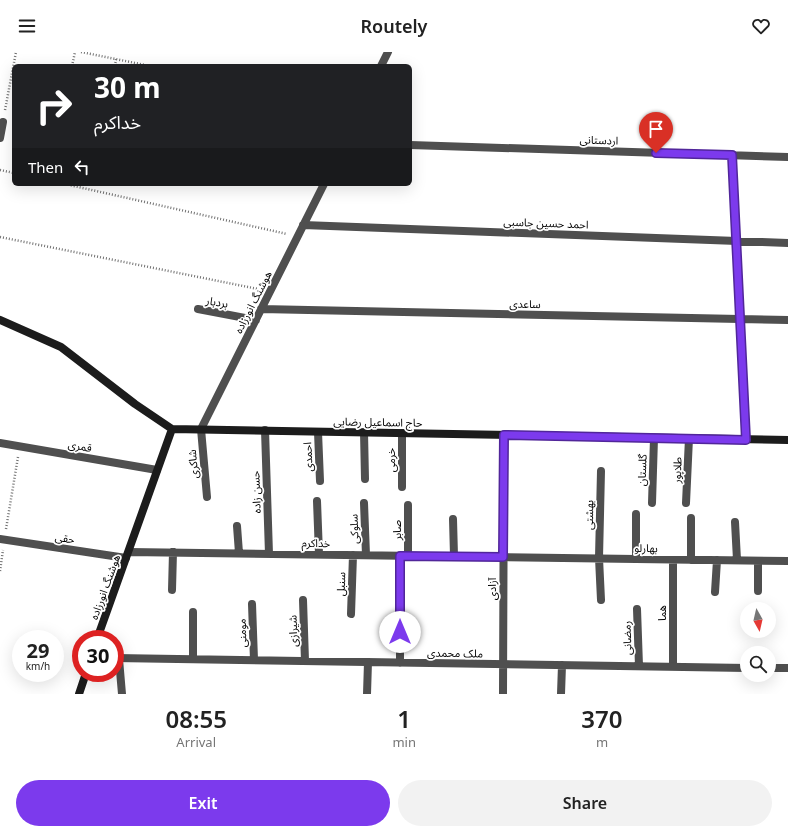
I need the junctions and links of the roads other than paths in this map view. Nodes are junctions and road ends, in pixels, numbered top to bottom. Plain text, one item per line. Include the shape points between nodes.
1 (388, 52) edge
2 (382, 64) edge
3 (3, 122) road end
4 (0, 138) edge
5 (412, 145) edge
6 (732, 155) junction
7 (788, 157) edge
8 (323, 186) edge
9 (303, 225) junction
10 (736, 241) junction
11 (788, 243) edge
12 (198, 309) dead end
13 (261, 309) junction
14 (740, 319) junction
15 (0, 320) edge
16 (256, 320) junction
17 (788, 320) edge
18 (172, 429) junction
19 (201, 429) junction
20 (265, 430) junction
21 (318, 432) junction
22 (364, 432) junction
23 (402, 433) junction
24 (504, 435) junction
25 (654, 438) junction
26 (689, 438) junction
27 (746, 440) junction
28 (788, 440) edge
29 (0, 443) edge
30 (157, 470) junction
31 (601, 471) dead end
32 (365, 479) dead end
33 (320, 481) dead end
34 (402, 487) dead end
35 (207, 497) dead end
36 (317, 501) dead end
37 (364, 503) dead end
38 (652, 503) dead end
39 (686, 503) dead end
40 (408, 505) dead end
41 (636, 514) dead end
42 (691, 518) dead end
43 (453, 519) dead end
44 (735, 522) dead end
45 (237, 526) dead end
46 (2, 539) edge
47 (172, 552) junction
48 (239, 553) junction
49 (269, 554) junction
50 (319, 554) junction
51 (128, 555) junction
52 (353, 555) junction
53 (366, 555) junction
54 (404, 556) junction
55 (454, 556) junction
56 (503, 557) junction
57 (599, 558) junction
58 (636, 559) junction
59 (673, 560) junction
60 (691, 560) junction
61 (716, 560) junction
62 (737, 560) junction
63 (758, 561) junction
64 (788, 561) edge
65 (172, 590) dead end
66 (758, 591) dead end
67 (715, 592) dead end
68 (303, 600) dead end
69 (601, 600) dead end
70 (252, 604) dead end
71 (637, 609) dead end
72 (193, 612) dead end
73 (351, 614) dead end
74 (100, 630) edge
75 (124, 659) edge
76 (193, 660) junction
77 (254, 660) junction
78 (305, 661) junction
79 (368, 662) junction
80 (400, 663) junction
81 (503, 664) junction
82 (562, 665) junction
83 (639, 666) junction
84 (673, 667) junction
85 (740, 668) edge
86 (776, 668) edge
87 (788, 668) edge
88 (83, 682) edge
89 (120, 682) edge
90 (79, 694) edge
91 (122, 694) edge
92 (367, 694) edge
93 (503, 694) edge
94 (561, 694) edge

1 - 2 street
3 - 4 street
5 - 6 street, اردستانی
6 - 7 street, اردستانی
6 - 10 street
8 - 9 street, هوشنگ انورزاده
9 - 10 street, احمد حسین جاسبی
9 - 13 street, هوشنگ انورزاده
10 - 11 street, احمد حسین جاسبی
10 - 14 street
12 - 16 street, بردبار
13 - 14 street, ساعدی
13 - 16 street, هوشنگ انورزاده
14 - 17 street, ساعدی
14 - 27 street
15 - 18 main road via 62,347
16 - 19 street, هوشنگ انورزاده
18 - 19 main road, حاج اسماعیل رضایی
18 - 30 main road, هوشنگ انورزاده
19 - 20 main road, حاج اسماعیل رضایی
19 - 35 street, شاکری
20 - 21 main road, حاج اسماعیل رضایی
20 - 49 street, حسن زاده
21 - 22 main road, حاج اسماعیل رضایی
21 - 33 street, احمدی
22 - 23 main road, حاج اسماعیل رضایی
22 - 32 street
23 - 24 main road, حاج اسماعیل رضایی
23 - 34 street, خرمی
24 - 25 main road, حاج اسماعیل رضایی
24 - 56 street, آزادی
25 - 26 main road, حاج اسماعیل رضایی
25 - 38 street, گلستان
26 - 27 main road, حاج اسماعیل رضایی
26 - 39 street, طلاپور
27 - 28 main road, حاج اسماعیل رضایی
29 - 30 street, قمری
30 - 51 main road, هوشنگ انورزاده
31 - 57 street, بهشتی
36 - 50 street
37 - 53 street, سلوکی
40 - 54 street, صابر
41 - 58 street
42 - 60 street
43 - 55 street
44 - 62 street
45 - 48 street
46 - 51 street, حقی
47 - 48 street, خداکرم
47 - 51 street, خداکرم
47 - 65 street
48 - 49 street, خداکرم
49 - 50 street, خداکرم
50 - 52 street, خداکرم
51 - 74 main road, هوشنگ انورزاده
52 - 53 street, خداکرم
52 - 73 street, سنبل
53 - 54 street, خداکرم
54 - 55 street, خداکرم
54 - 80 street, صابر
55 - 56 street, خداکرم
56 - 57 street, بهارلو
56 - 81 street, آزادی
57 - 58 street, بهارلو
57 - 69 street, بهشتی
58 - 59 street, بهارلو
59 - 60 street, بهارلو
59 - 84 street, هما
60 - 61 street, بهارلو
61 - 62 street, بهارلو
61 - 67 street
62 - 63 street, بهارلو
63 - 64 street, بهارلو
63 - 66 street
68 - 78 street, شیرازی
70 - 77 street, مومنی
71 - 83 street, رمضانی
72 - 76 street
75 - 76 street, ملک محمدی
76 - 77 street, ملک محمدی
77 - 78 street, ملک محمدی
78 - 79 street, ملک محمدی
79 - 80 street, ملک محمدی
79 - 92 street
80 - 81 street, ملک محمدی
81 - 82 street, ملک محمدی
81 - 93 street, آزادی
82 - 83 street, ملک محمدی
82 - 94 street
83 - 84 street, ملک محمدی
84 - 85 street, ملک محمدی
86 - 87 street
88 - 90 main road
89 - 91 street

